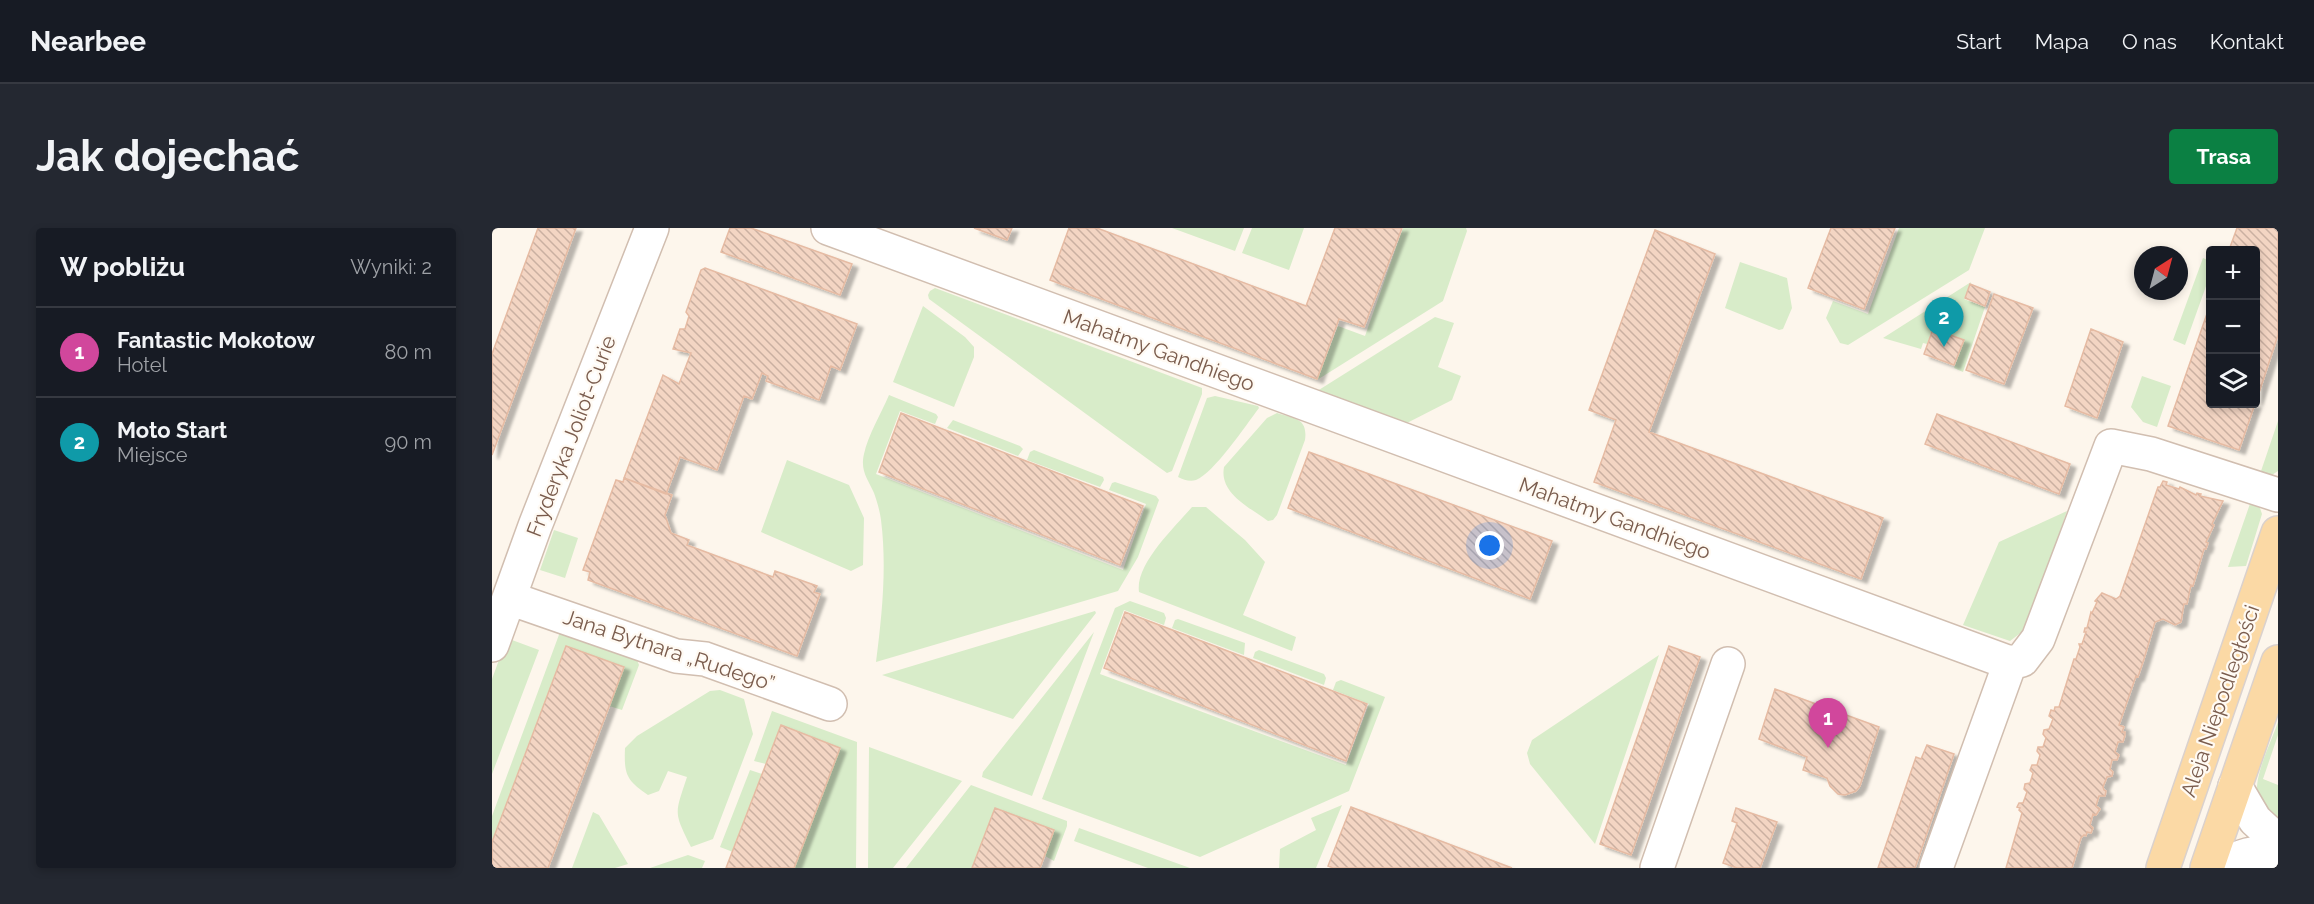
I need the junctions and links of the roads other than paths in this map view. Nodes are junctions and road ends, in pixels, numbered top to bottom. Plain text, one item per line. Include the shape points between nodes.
1 (652, 228) edge
2 (828, 228) edge
3 (2278, 495) edge
4 (2278, 533) edge
5 (505, 586) edge
6 (492, 645) edge
7 (2278, 662) edge
8 (2010, 663) junction
9 (1728, 664) dead end
10 (830, 704) dead end
11 (2235, 786) junction
12 (2278, 841) edge
13 (2278, 854) edge
14 (1657, 868) edge
15 (1936, 868) edge
16 (2163, 868) edge
17 (2207, 868) edge
18 (2221, 868) edge

1 - 5 street, Fryderyka Joliot-Curie
2 - 8 street, Mahatmy Gandhiego
3 - 8 street via 2151,454 2111,446 2038,639 2022,660
4 - 16 main road, Aleja Niepodległości
5 - 6 street, Fryderyka Joliot-Curie
5 - 10 street, Jana Bytnara „Rudego” via 676,656 705,659
7 - 11 main road, Aleja Niepodległości
8 - 15 street
9 - 14 street
11 - 12 street via 2255,820
11 - 17 main road, Aleja Niepodległości
13 - 18 street via 2237,857

